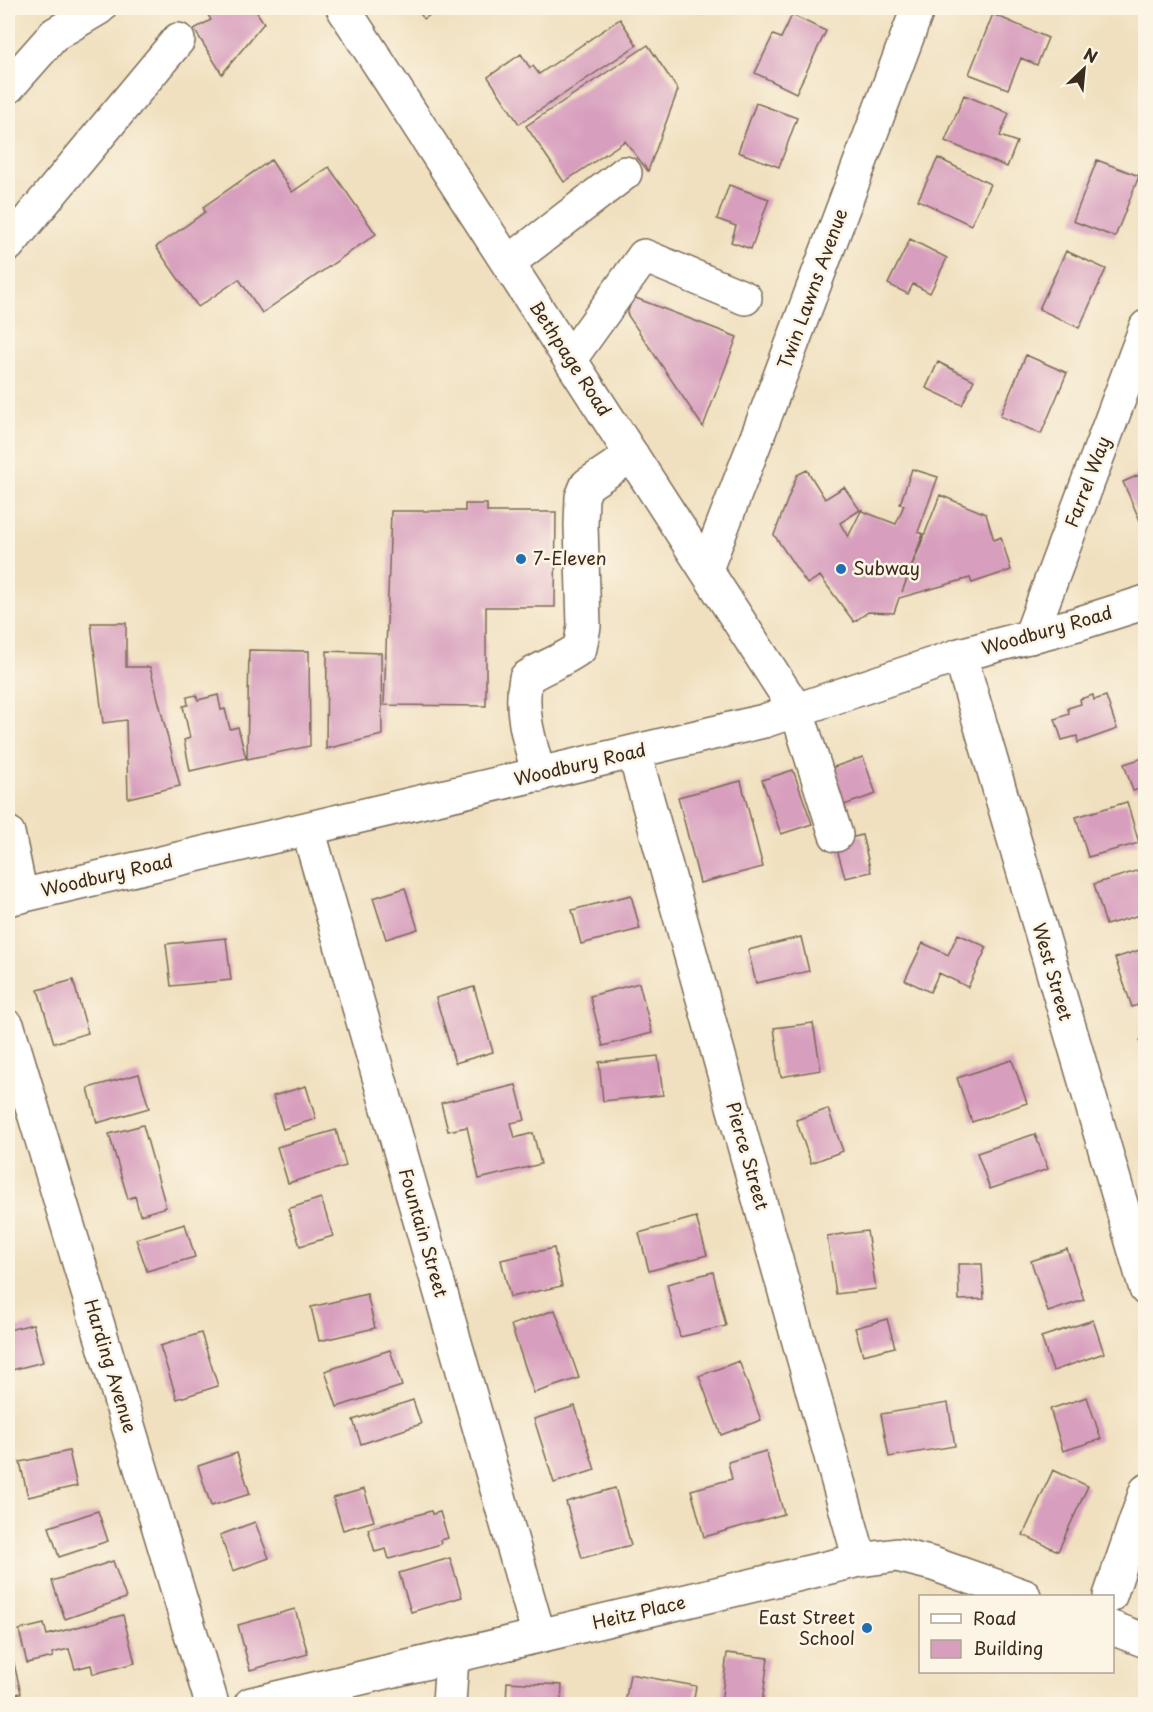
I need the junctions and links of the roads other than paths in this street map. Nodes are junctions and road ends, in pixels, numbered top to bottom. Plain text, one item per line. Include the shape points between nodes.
1 (99, 8) edge
2 (343, 8) edge
3 (918, 8) edge
4 (178, 40) dead end
5 (8, 87) edge
6 (625, 172) dead end
7 (8, 245) edge
8 (508, 262) junction
9 (745, 298) dead end
10 (1146, 327) edge
11 (570, 359) junction
12 (632, 455) junction
13 (706, 569) junction
14 (1146, 602) edge
15 (1030, 637) junction
16 (960, 655) junction
17 (797, 711) junction
18 (634, 752) junction
19 (539, 775) junction
20 (308, 829) junction
21 (8, 833) edge
22 (836, 835) dead end
23 (14, 898) edge
24 (8, 1027) edge
25 (1146, 1289) edge
26 (1146, 1491) edge
27 (860, 1560) junction
28 (1021, 1595) edge
29 (1110, 1595) edge
30 (1114, 1628) edge
31 (538, 1636) junction
32 (1146, 1641) edge
33 (452, 1657) junction
34 (212, 1704) edge
35 (251, 1704) edge
36 (448, 1704) edge

1 - 5 street via 55,34
2 - 8 street, Bethpage Road
3 - 13 street, Twin Lawns Avenue
4 - 7 street
6 - 8 street
8 - 11 street, Bethpage Road
9 - 11 street via 644,256
10 - 15 street, Farrel Way
11 - 12 street, Bethpage Road
12 - 13 street, Bethpage Road
12 - 19 street via 587,485 582,497 584,626 580,648 526,678 525,725
13 - 17 street, Bethpage Road
14 - 15 street, Woodbury Road
15 - 16 street, Woodbury Road
16 - 17 street, Woodbury Road
16 - 25 street, West Street
17 - 18 street, Woodbury Road
17 - 22 street, Bethpage Road
18 - 19 street, Woodbury Road
18 - 27 street, Pierce Street
19 - 20 street, Woodbury Road
20 - 23 street, Woodbury Road
20 - 31 street, Fountain Street
21 - 23 street
24 - 34 street, Harding Avenue
26 - 29 street
27 - 28 street, Heitz Place via 897,1554
27 - 31 street, Heitz Place
30 - 32 street
31 - 33 street, Heitz Place
33 - 35 street, Heitz Place
33 - 36 street

